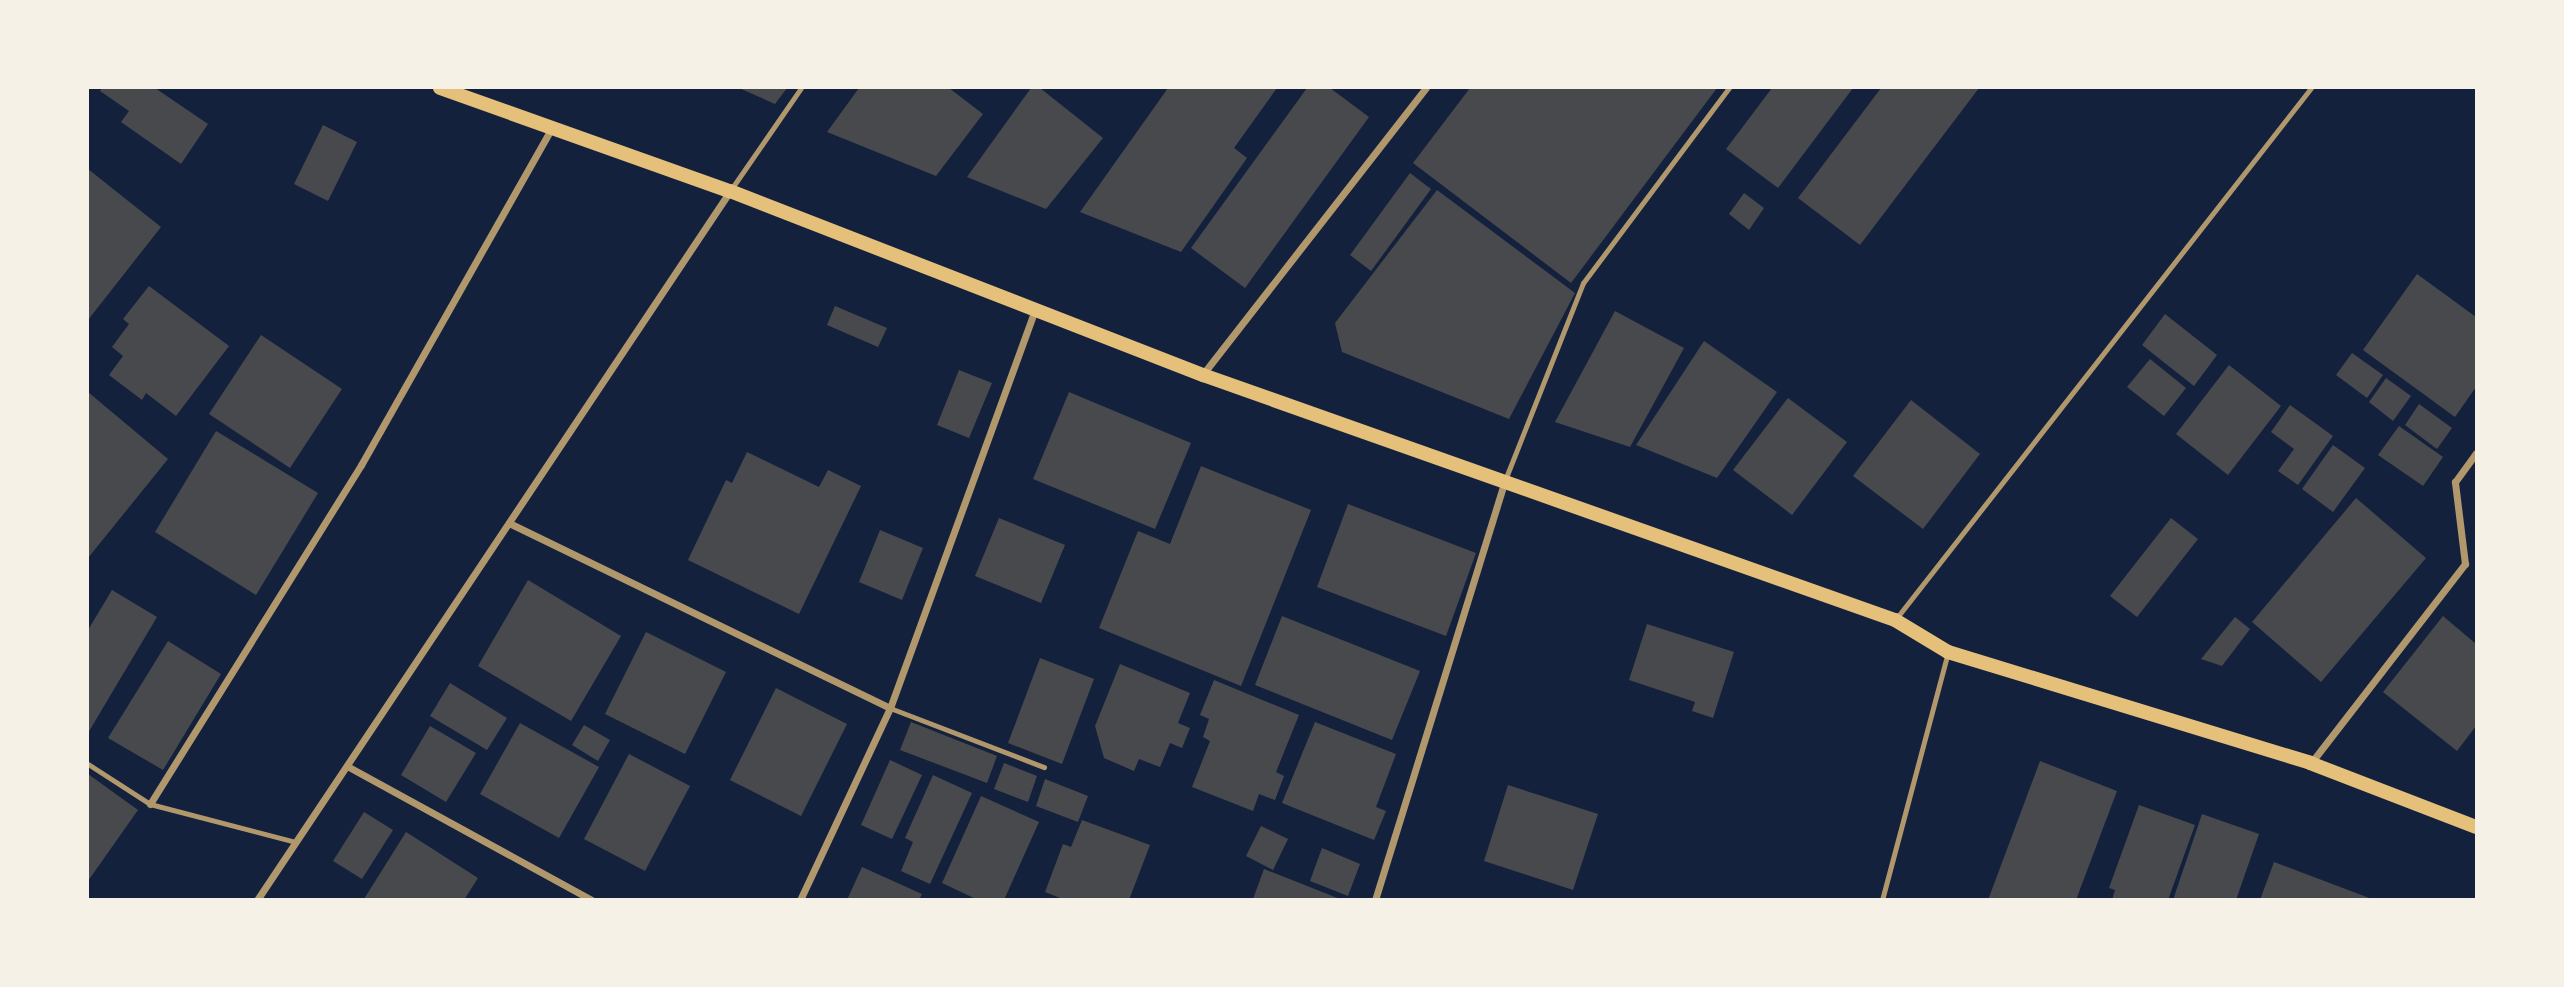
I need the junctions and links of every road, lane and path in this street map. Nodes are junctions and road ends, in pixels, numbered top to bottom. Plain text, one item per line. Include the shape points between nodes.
1 (440, 88) edge
2 (802, 88) edge
3 (1426, 88) edge
4 (1729, 88) edge
5 (2311, 88) edge
6 (552, 127) junction
7 (730, 191) junction
8 (1035, 310) junction
9 (1203, 375) junction
10 (2476, 453) edge
11 (1504, 481) junction
12 (509, 523) junction
13 (1895, 620) junction
14 (1948, 652) junction
15 (890, 708) junction
16 (2310, 763) junction
17 (88, 764) edge
18 (347, 766) junction
19 (1044, 767) dead end
20 (150, 804) junction
21 (2476, 827) edge
22 (296, 842) junction
23 (257, 900) edge
24 (592, 900) edge
25 (800, 900) edge
26 (1375, 900) edge
27 (1882, 900) edge

1 - 6 main road
2 - 7 lane
3 - 9 street
4 - 11 lane via 1583,283
5 - 13 lane
6 - 7 main road
6 - 20 street via 361,465
7 - 8 main road
7 - 12 street
8 - 9 main road
8 - 15 street
9 - 11 main road
10 - 16 street via 2455,482 2465,564
11 - 13 main road
11 - 26 street
12 - 15 street
12 - 18 street
13 - 14 main road
14 - 16 main road
14 - 27 lane
15 - 19 lane
15 - 25 street
16 - 21 main road
17 - 20 lane
18 - 22 street
18 - 24 street
20 - 22 lane
22 - 23 street

